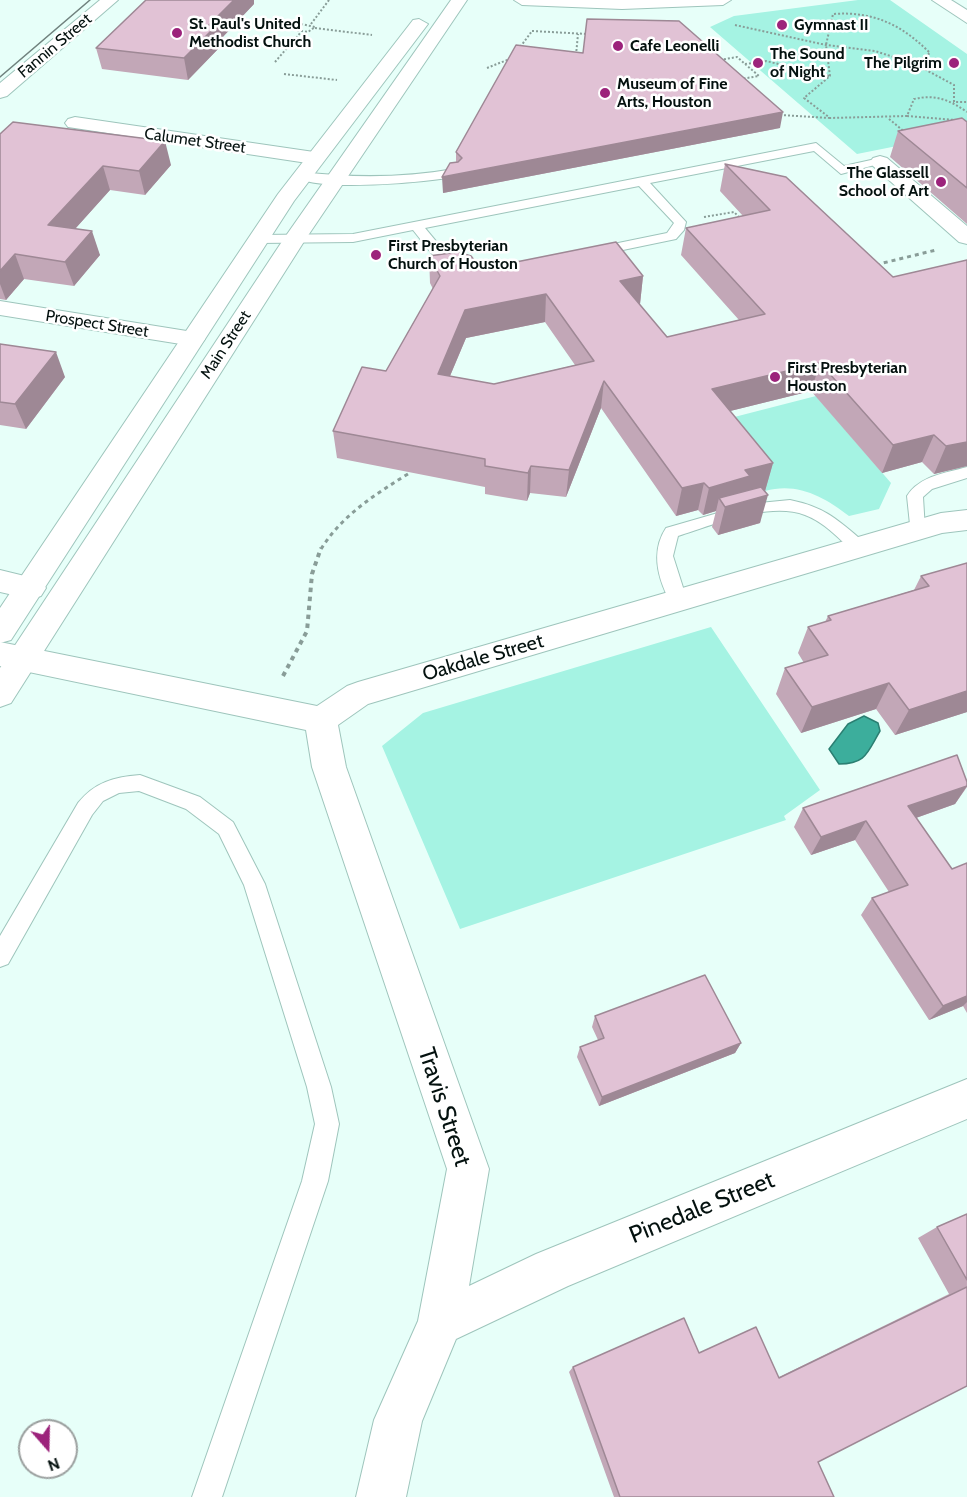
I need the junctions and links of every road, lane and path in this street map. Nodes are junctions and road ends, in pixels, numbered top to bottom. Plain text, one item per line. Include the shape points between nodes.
1 (110, 0) edge
2 (329, 0) edge
3 (435, 0) edge
4 (459, 0) edge
5 (522, 0) edge
6 (723, 0) edge
7 (940, 0) edge
8 (967, 18) edge
9 (232, 21) dead end
10 (311, 24) junction
11 (730, 24) dead end
12 (295, 27) junction
13 (315, 28) junction
14 (532, 31) dead end
15 (302, 32) junction
16 (578, 34) dead end
17 (409, 40) junction
18 (826, 45) junction
19 (512, 59) junction
20 (522, 60) edge
21 (275, 62) dead end
22 (915, 63) junction
23 (575, 64) edge
24 (745, 64) junction
25 (723, 67) edge
26 (486, 68) dead end
27 (284, 74) dead end
28 (830, 76) junction
29 (371, 85) junction
30 (745, 86) edge
31 (0, 93) edge
32 (954, 102) junction
33 (967, 102) edge
34 (967, 112) edge
35 (778, 115) edge
36 (907, 116) junction
37 (830, 118) junction
38 (889, 119) junction
39 (967, 122) edge
40 (75, 123) dead end
41 (880, 162) junction
42 (308, 167) junction
43 (454, 173) edge
44 (640, 180) junction
45 (335, 181) junction
46 (680, 222) junction
47 (416, 225) junction
48 (747, 225) edge
49 (967, 237) edge
50 (259, 239) junction
51 (294, 240) junction
52 (945, 248) dead end
53 (583, 255) edge
54 (473, 272) edge
55 (874, 275) edge
56 (0, 308) edge
57 (193, 339) junction
58 (411, 472) edge
59 (967, 472) edge
60 (967, 520) edge
61 (917, 530) junction
62 (859, 547) junction
63 (0, 581) edge
64 (31, 588) junction
65 (678, 600) junction
66 (0, 632) edge
67 (12, 655) edge
68 (0, 694) edge
69 (266, 708) junction
70 (321, 720) junction
71 (0, 957) edge
72 (967, 1099) edge
73 (440, 1323) junction
74 (207, 1497) edge
75 (381, 1497) edge

1 - 31 main road, Fannin Street
2 - 10 path
3 - 17 main road, Main Street
4 - 45 main road, Main Street
5 - 6 main road via 600,4
7 - 8 main road
9 - 12 path
10 - 12 path
10 - 13 path
11 - 18 path
12 - 15 path
13 - 15 path
13 - 17 path
14 - 19 path
15 - 21 path
16 - 23 path
17 - 29 main road, Main Street
18 - 22 path via 875,51
18 - 22 path via 833,14 858,11 894,23 915,38 930,53
18 - 28 path
19 - 20 path
19 - 26 path
22 - 32 path via 954,85
24 - 25 path via 736,57 715,61
24 - 28 path via 766,61
24 - 30 path via 759,76 738,80
27 - 29 path
28 - 37 path via 804,98
29 - 42 main road, Main Street
32 - 33 path
32 - 34 path
32 - 36 path via 928,95 914,99
35 - 37 path
36 - 38 path
36 - 39 path
37 - 38 path
38 - 41 path via 921,144 884,152
40 - 42 main road, Calumet Street
41 - 44 lane via 842,170 816,147
41 - 49 main road
42 - 45 lane
42 - 50 main road, Main Street
43 - 45 lane via 387,182
44 - 46 lane
44 - 47 lane
45 - 51 main road, Main Street
46 - 48 path via 734,212
46 - 53 lane via 671,236
47 - 51 lane via 353,238
47 - 54 lane via 445,261
50 - 51 lane
50 - 57 main road, Main Street
51 - 67 main road, Main Street
52 - 55 path via 883,263
56 - 57 main road, Prospect Street
57 - 64 main road, Main Street
58 - 69 path via 361,503 333,530 314,565 307,629
59 - 61 lane via 926,485 915,496
60 - 61 main road, Oakdale Street
61 - 62 main road, Oakdale Street
62 - 65 main road, Oakdale Street
62 - 65 lane via 823,515 794,506 766,506 672,531 662,551
63 - 64 main road
64 - 66 main road, Main Street
65 - 70 main road, Oakdale Street via 358,694
67 - 68 main road, Main Street
67 - 69 main road
69 - 70 main road
70 - 73 main road, Travis Street via 329,767 468,1169
71 - 74 lane via 85,809 96,795 117,785 140,783 193,803 226,828 254,884 319,1087 327,1124 315,1181
72 - 73 main road, Pinedale Street via 552,1270
73 - 75 main road, Travis Street via 398,1420

